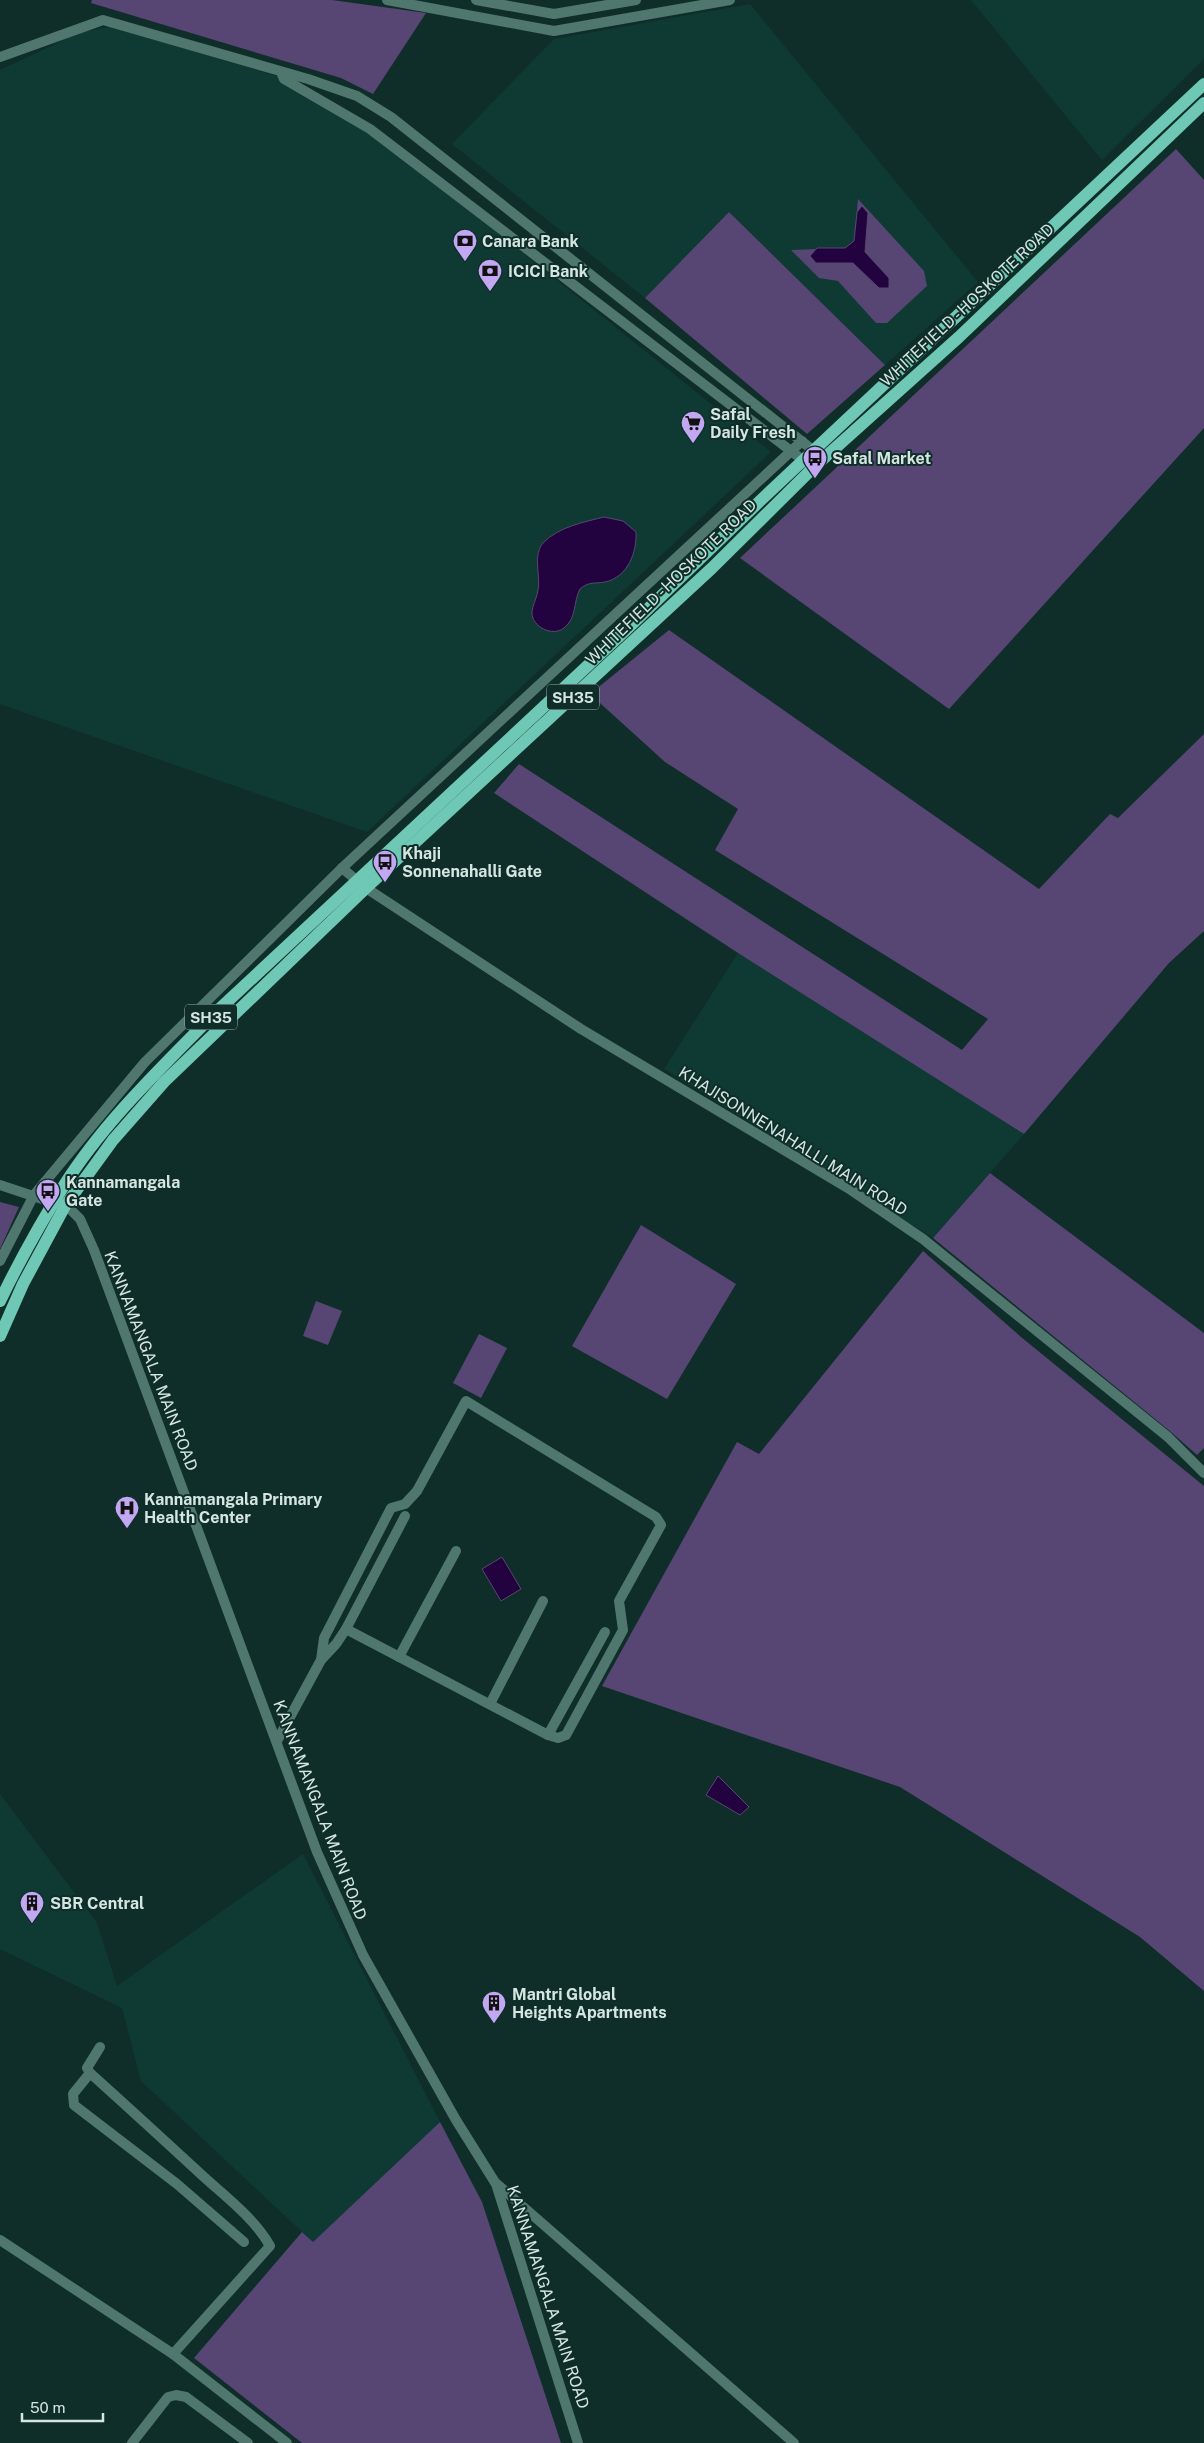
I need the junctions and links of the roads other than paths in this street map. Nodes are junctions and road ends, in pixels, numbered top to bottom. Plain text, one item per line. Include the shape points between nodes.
1 (387, 0) edge
2 (476, 0) edge
3 (636, 0) edge
4 (730, 0) edge
5 (0, 57) edge
6 (280, 72) junction
7 (1204, 84) edge
8 (1204, 103) edge
9 (734, 386) junction
10 (724, 399) junction
11 (802, 441) junction
12 (792, 450) junction
13 (819, 454) junction
14 (808, 464) junction
15 (342, 868) junction
16 (362, 884) junction
17 (0, 1185) edge
18 (34, 1195) junction
19 (60, 1204) junction
20 (0, 1260) edge
21 (0, 1301) edge
22 (0, 1336) edge
23 (1204, 1473) edge
24 (405, 1516) dead end
25 (456, 1551) dead end
26 (543, 1601) dead end
27 (346, 1629) junction
28 (605, 1632) dead end
29 (399, 1657) junction
30 (321, 1660) junction
31 (490, 1704) junction
32 (548, 1736) junction
33 (277, 1741) junction
34 (100, 2047) dead end
35 (90, 2074) junction
36 (496, 2184) junction
37 (0, 2240) edge
38 (244, 2242) dead end
39 (173, 2354) junction
40 (132, 2443) edge
41 (248, 2443) edge
42 (287, 2443) edge
43 (578, 2443) edge
44 (794, 2443) edge

1 - 4 street via 554,30
2 - 3 street via 554,14
5 - 6 street via 103,20
6 - 9 street via 357,96 391,117
6 - 10 street via 284,79 370,129
7 - 13 main road, WHITEFIELD - HOSKOTE ROAD / SH35
8 - 13 main road, WHITEFIELD - HOSKOTE ROAD / SH35 via 945,350
9 - 10 street
9 - 11 street
10 - 12 street
11 - 12 street
11 - 13 street
12 - 14 street
12 - 15 street
13 - 14 main road, WHITEFIELD - HOSKOTE ROAD / SH35
14 - 16 main road, WHITEFIELD - HOSKOTE ROAD / SH35 via 712,568
15 - 16 street, KHAJISONNENAHALLI MAIN ROAD
15 - 18 street via 145,1062
16 - 19 main road, WHITEFIELD - HOSKOTE ROAD / SH35 via 164,1082
16 - 23 street, KHAJISONNENAHALLI MAIN ROAD via 581,1029 851,1190 923,1240 1168,1437
17 - 18 street
18 - 19 street
18 - 20 street
19 - 21 main road, WHITEFIELD - HOSKOTE ROAD / SH35
19 - 22 main road, WHITEFIELD - HOSKOTE ROAD / SH35
19 - 33 street, KANNAMANGALA MAIN ROAD via 80,1219 94,1250
24 - 27 street
25 - 29 street
26 - 31 street
27 - 29 street
27 - 30 street
28 - 32 street
29 - 31 street
30 - 32 street via 324,1638 391,1508 405,1504 417,1492 466,1401 656,1518 661,1525 620,1601 623,1630 566,1735 558,1738
30 - 33 street
31 - 32 street
33 - 36 street, KANNAMANGALA MAIN ROAD via 317,1852 356,1942 446,2104
34 - 35 street via 87,2068
35 - 38 street via 73,2094 74,2106 178,2184
35 - 39 street via 248,2218 270,2246
36 - 43 street, KANNAMANGALA MAIN ROAD
36 - 44 street
37 - 39 street
39 - 42 street
40 - 41 street via 168,2397 176,2395 186,2397

